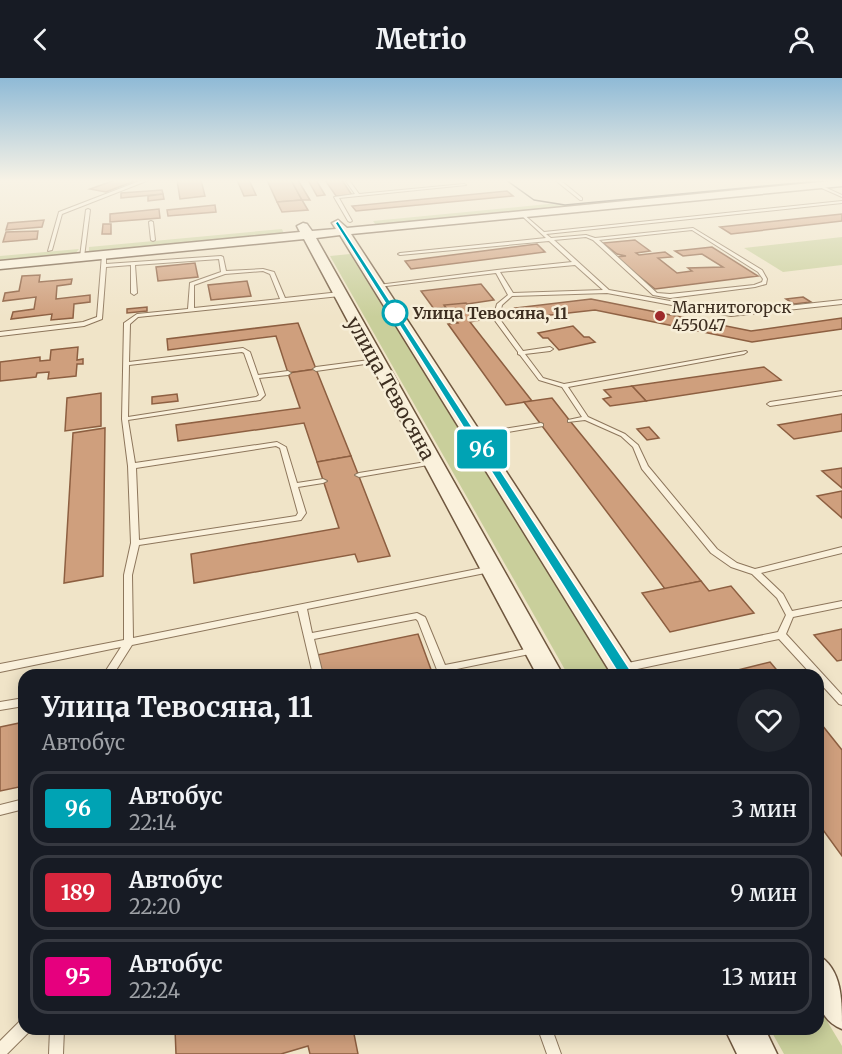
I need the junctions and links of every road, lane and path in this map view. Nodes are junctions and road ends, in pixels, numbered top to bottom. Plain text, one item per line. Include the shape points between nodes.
1 (344, 225) edge
2 (57, 226) edge
3 (86, 226) edge
4 (151, 226) edge
5 (341, 226) edge
6 (534, 226) edge
7 (614, 226) edge
8 (306, 231) junction
9 (542, 233) junction
10 (549, 239) junction
11 (595, 239) junction
12 (153, 240) junction
13 (51, 250) junction
14 (82, 252) junction
15 (0, 254) edge
16 (400, 255) dead end
17 (104, 261) junction
18 (576, 263) junction
19 (133, 264) junction
20 (0, 265) edge
21 (497, 271) junction
22 (224, 273) junction
23 (378, 286) junction
24 (607, 291) junction
25 (134, 293) dead end
26 (340, 294) junction
27 (511, 295) junction
28 (283, 300) junction
29 (842, 303) edge
30 (191, 310) junction
31 (0, 334) edge
32 (550, 349) dead end
33 (520, 352) junction
34 (744, 352) dead end
35 (377, 362) junction
36 (126, 364) junction
37 (316, 369) dead end
38 (288, 373) dead end
39 (256, 376) junction
40 (564, 386) junction
41 (842, 393) edge
42 (771, 405) dead end
43 (586, 418) junction
44 (125, 419) junction
45 (570, 421) dead end
46 (541, 425) dead end
47 (473, 436) junction
48 (432, 463) junction
49 (132, 466) junction
50 (359, 475) dead end
51 (323, 481) dead end
52 (294, 486) junction
53 (135, 543) junction
54 (842, 550) edge
55 (492, 569) junction
56 (755, 572) junction
57 (842, 604) edge
58 (302, 608) junction
59 (790, 615) junction
60 (781, 635) junction
61 (308, 637) junction
62 (129, 642) junction
63 (536, 650) junction
64 (0, 668) edge
65 (112, 669) edge
66 (316, 669) edge
67 (442, 669) edge
68 (456, 669) edge
69 (547, 669) edge
70 (622, 669) edge
71 (637, 669) edge
72 (812, 669) edge
73 (824, 682) edge
74 (842, 701) edge
75 (18, 703) edge
76 (0, 706) edge
77 (18, 806) edge
78 (0, 810) edge
79 (824, 982) edge
80 (842, 1011) edge
81 (18, 1033) edge
82 (57, 1035) edge
83 (547, 1035) edge
84 (747, 1035) edge
85 (0, 1051) edge
86 (56, 1054) edge
87 (554, 1054) edge
88 (758, 1054) edge

1 - 23 main road, улица Тевосяна
2 - 13 lane
3 - 14 lane
4 - 12 lane
5 - 8 main road
6 - 9 lane
7 - 9 lane
8 - 12 main road
8 - 17 main road
8 - 26 main road, улица Тевосяна
9 - 10 lane
10 - 11 lane
10 - 16 lane
10 - 18 lane
11 - 11 lane via 655,294 755,286 765,279 760,271 693,229
12 - 14 main road
13 - 14 main road
13 - 15 main road
14 - 17 main road
14 - 20 main road
17 - 19 lane
17 - 31 lane via 102,316 96,321
18 - 21 lane
18 - 24 lane
19 - 22 lane via 215,255 222,258
19 - 25 lane
21 - 23 lane
21 - 27 lane
22 - 28 lane via 272,273
22 - 30 lane via 192,284
23 - 47 main road, улица Тевосяна
24 - 27 lane
24 - 29 lane via 731,314
26 - 28 lane
26 - 35 main road, улица Тевосяна
27 - 33 lane via 500,304 496,318
28 - 30 lane
30 - 36 lane via 144,315 128,321
32 - 33 lane
33 - 40 lane via 541,379
34 - 40 lane
35 - 37 lane
35 - 48 main road, улица Тевосяна
36 - 39 lane via 245,350
36 - 44 lane
38 - 39 lane
39 - 44 lane via 262,395 258,399
40 - 43 lane
41 - 42 lane
43 - 45 lane
43 - 56 lane via 623,435 636,446 645,467 714,551 734,565
44 - 49 lane
46 - 47 lane
47 - 70 main road, улица Тевосяна
48 - 50 lane
48 - 55 main road, улица Тевосяна
49 - 52 lane via 280,444
49 - 53 lane
51 - 52 lane
52 - 53 lane via 302,513 298,518
53 - 62 lane via 128,575
54 - 56 lane
55 - 58 lane
55 - 63 main road, улица Тевосяна
56 - 59 lane via 780,596
57 - 59 lane
58 - 61 lane
58 - 62 lane
59 - 60 lane
60 - 71 lane
60 - 72 lane
61 - 66 lane
61 - 67 lane via 417,616 422,619
62 - 64 lane
62 - 65 lane
63 - 68 lane
63 - 69 main road, улица Тевосяна
73 - 74 lane
75 - 76 lane
77 - 78 lane
79 - 80 main road
81 - 85 lane
82 - 86 lane
83 - 87 lane
84 - 88 main road

